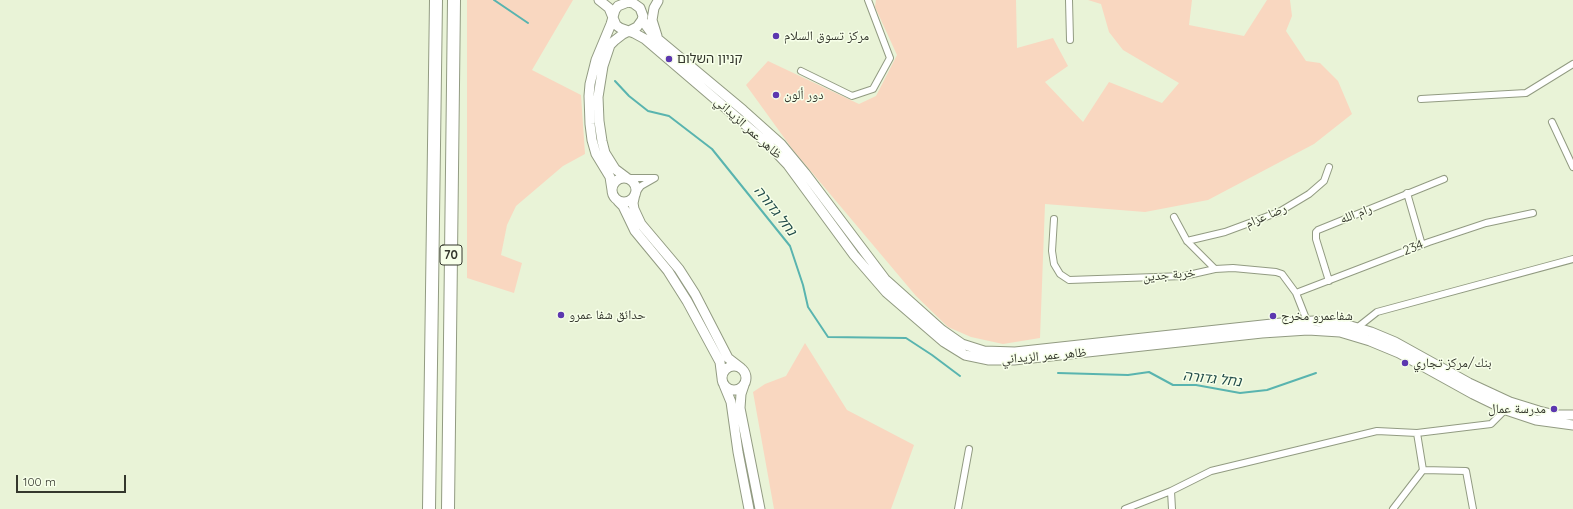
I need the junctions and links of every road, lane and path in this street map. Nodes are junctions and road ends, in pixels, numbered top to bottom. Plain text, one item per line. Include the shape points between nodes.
1 (436, 0) edge
2 (454, 0) edge
3 (600, 0) edge
4 (868, 0) edge
5 (1068, 0) edge
6 (627, 1) edge
7 (659, 1) edge
8 (613, 17) junction
9 (642, 18) junction
10 (629, 31) junction
11 (1070, 40) dead end
12 (660, 41) junction
13 (1573, 64) edge
14 (801, 71) dead end
15 (1421, 99) dead end
16 (1552, 122) dead end
17 (1573, 167) edge
18 (1329, 168) dead end
19 (627, 178) junction
20 (1444, 178) dead end
21 (612, 190) junction
22 (1407, 193) junction
23 (635, 194) junction
24 (618, 201) junction
25 (1533, 213) dead end
26 (1174, 217) dead end
27 (1054, 219) dead end
28 (1187, 240) junction
29 (1422, 245) junction
30 (1573, 260) edge
31 (1215, 269) junction
32 (1329, 281) junction
33 (1296, 293) junction
34 (1307, 322) junction
35 (1358, 327) junction
36 (741, 368) junction
37 (723, 381) junction
38 (744, 385) junction
39 (1508, 406) junction
40 (1573, 416) edge
41 (1573, 425) edge
42 (1417, 433) junction
43 (969, 449) dead end
44 (1423, 470) junction
45 (1171, 491) junction
46 (429, 509) edge
47 (448, 509) edge
48 (749, 509) edge
49 (760, 509) edge
50 (958, 509) edge
51 (1125, 509) edge
52 (1172, 509) edge
53 (1393, 509) edge
54 (1473, 509) edge

1 - 46 highway, 70
2 - 47 highway, 70
3 - 8 main road via 609,8
4 - 14 street via 890,58 873,89 852,96
5 - 11 street
6 - 8 main road via 618,6
6 - 9 main road via 640,8
7 - 9 street via 647,9
7 - 12 main road via 654,8 652,20
8 - 10 main road via 616,25
8 - 21 main road via 596,60 589,96 592,140 596,154 610,177
9 - 10 main road via 637,28
9 - 12 main road, ظاهر عمر الزيداني
10 - 19 main road via 614,41 607,54 601,75 598,102 605,154 615,169
10 - 39 main road, ظاهر عمر الزيداني via 645,39 769,145 788,165 854,255 886,292 944,342 965,355 988,360 1014,360 1262,333 1308,330 1340,332 1370,340 1473,394
12 - 34 main road, ظاهر عمر الزيداني via 756,120 781,144 885,279 942,330 962,344 984,351 1015,352
13 - 15 street via 1526,93
16 - 17 street
18 - 28 street, رضا عزام via 1324,181 1309,194 1279,212 1225,232
19 - 21 main road via 616,181
19 - 23 main road via 635,186
19 - 23 street via 655,178 641,186
20 - 22 street, رام الله
21 - 24 main road
22 - 29 street
22 - 32 street, رام الله via 1316,232
23 - 24 main road via 629,201
23 - 36 main road via 634,209 641,224 678,268 695,294 728,358
24 - 37 main road via 635,231 668,271 687,301 720,362
25 - 29 street, 234 via 1486,223
26 - 28 street
27 - 31 street, خربة جدين via 1054,264 1060,274 1069,280 1184,276
28 - 31 street
29 - 32 street, 234
30 - 35 street via 1377,312
31 - 33 street, خربة جدين via 1276,272 1282,274
32 - 33 street, 234
33 - 34 street, خربة جدين
34 - 35 main road, ظاهر عمر الزيداني
35 - 39 main road, ظاهر عمر الزيداني via 1395,342
36 - 37 main road via 729,368 724,372
36 - 38 main road via 746,374
37 - 38 main road via 732,390
37 - 48 main road via 731,402
38 - 49 main road via 740,408
39 - 40 main road, ظاهر عمر الزيداني
39 - 41 main road, ظاهر عمر الزيداني via 1536,420
39 - 42 street via 1491,424
42 - 44 street
42 - 45 street via 1377,431 1211,471
43 - 50 street
44 - 53 street
44 - 54 street via 1466,471
45 - 51 street
45 - 52 street

